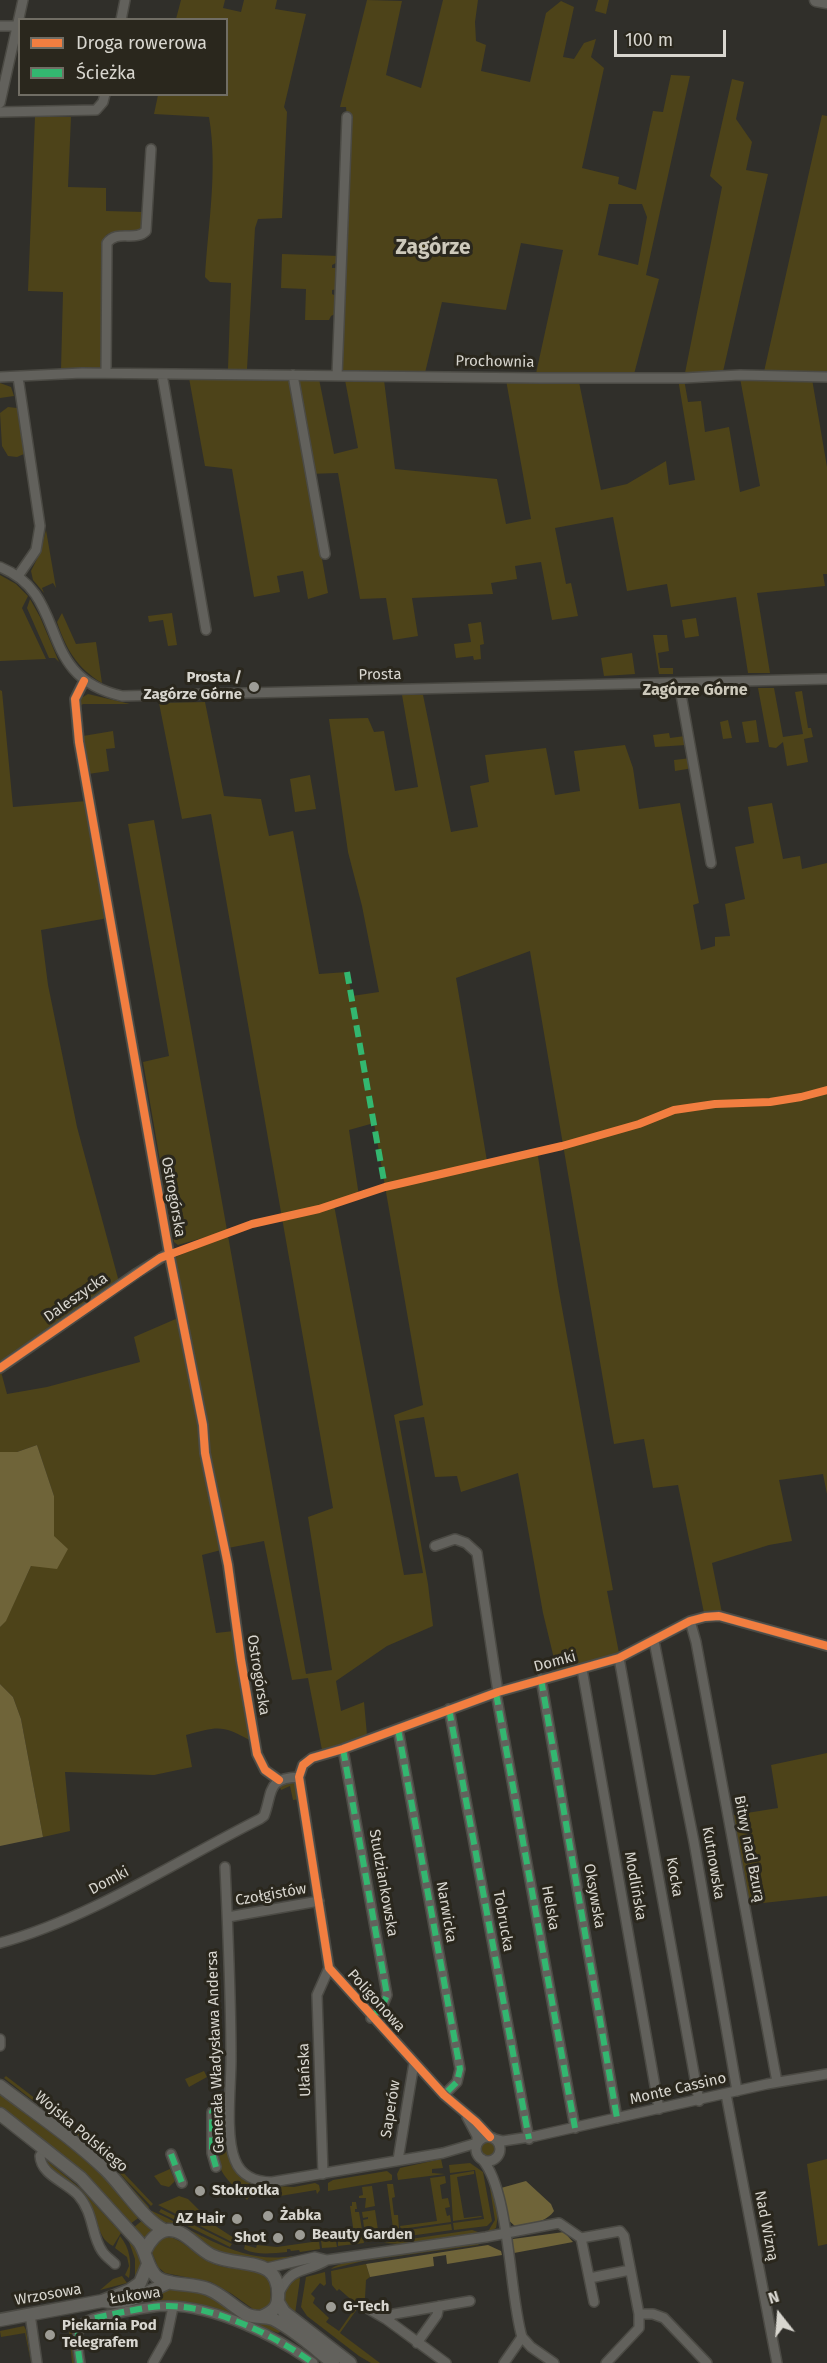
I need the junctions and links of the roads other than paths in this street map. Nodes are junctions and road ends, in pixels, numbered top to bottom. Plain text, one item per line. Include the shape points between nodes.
1 (23, 0) edge
2 (125, 0) edge
3 (816, 0) edge
4 (827, 2) edge
5 (19, 18) edge
6 (121, 18) edge
7 (18, 22) edge
8 (0, 26) edge
9 (17, 26) junction
10 (104, 96) edge
11 (0, 103) edge
12 (0, 112) edge
13 (347, 117) dead end
14 (151, 149) dead end
15 (106, 373) junction
16 (162, 374) junction
17 (293, 375) junction
18 (337, 376) junction
19 (0, 377) edge
20 (18, 377) junction
21 (827, 377) edge
22 (325, 554) dead end
23 (0, 567) edge
24 (18, 576) junction
25 (206, 630) dead end
26 (827, 679) edge
27 (84, 681) junction
28 (679, 683) junction
29 (711, 862) dead end
30 (169, 1253) junction
31 (0, 1368) edge
32 (435, 1546) dead end
33 (690, 1621) junction
34 (654, 1641) junction
35 (827, 1646) edge
36 (619, 1658) junction
37 (582, 1669) junction
38 (541, 1679) junction
39 (497, 1692) junction
40 (449, 1709) junction
41 (398, 1729) junction
42 (343, 1749) junction
43 (299, 1777) junction
44 (279, 1780) junction
45 (225, 1867) dead end
46 (319, 1901) junction
47 (228, 1917) junction
48 (0, 1942) edge
49 (329, 1968) junction
50 (371, 2018) junction
51 (0, 2039) edge
52 (0, 2046) edge
53 (414, 2063) junction
54 (827, 2074) edge
55 (777, 2082) junction
56 (0, 2086) edge
57 (737, 2091) junction
58 (726, 2094) junction
59 (444, 2095) junction
60 (699, 2101) junction
61 (219, 2107) dead end
62 (659, 2109) junction
63 (464, 2113) junction
64 (0, 2114) edge
65 (618, 2118) junction
66 (575, 2128) junction
67 (492, 2138) junction
68 (531, 2138) junction
69 (477, 2143) junction
70 (45, 2148) junction
71 (171, 2154) dead end
72 (443, 2154) junction
73 (498, 2155) junction
74 (480, 2158) junction
75 (398, 2160) junction
76 (216, 2167) dead end
77 (323, 2174) junction
78 (182, 2183) dead end
79 (497, 2192) junction
80 (164, 2230) junction
81 (505, 2233) junction
82 (580, 2238) junction
83 (145, 2251) junction
84 (327, 2260) junction
85 (115, 2264) dead end
86 (148, 2264) junction
87 (267, 2268) junction
88 (630, 2271) junction
89 (590, 2278) junction
90 (170, 2282) junction
91 (278, 2297) junction
92 (102, 2301) junction
93 (470, 2301) dead end
94 (594, 2302) dead end
95 (362, 2305) dead end
96 (439, 2306) junction
97 (173, 2307) junction
98 (30, 2314) junction
99 (639, 2314) junction
100 (261, 2317) junction
101 (386, 2319) junction
102 (0, 2320) edge
103 (522, 2337) junction
104 (417, 2343) junction
105 (37, 2363) edge
106 (80, 2363) edge
107 (153, 2363) edge
108 (313, 2363) edge
109 (333, 2363) edge
110 (350, 2363) edge
111 (446, 2363) edge
112 (504, 2363) edge
113 (554, 2363) edge
114 (606, 2363) edge
115 (707, 2363) edge
116 (777, 2363) edge

1 - 5 street
2 - 6 street
3 - 4 main road
7 - 9 street
8 - 9 street
9 - 11 street
10 - 12 street via 96,110
13 - 18 street
14 - 15 street via 146,231 137,236 110,238 107,243
15 - 16 street, Prochownia
15 - 20 street, Prochownia
16 - 17 street, Prochownia
16 - 25 street
17 - 18 street, Prochownia
17 - 22 street
18 - 21 street, Prochownia
19 - 20 street, Prochownia
20 - 24 street via 40,525 36,550
23 - 24 street, Prosta
24 - 27 street, Prosta via 39,599 63,655
26 - 28 street, Prosta
27 - 28 street, Prosta via 111,694 131,697
27 - 30 street, Ostrogórska via 75,699 79,742
28 - 29 street
30 - 31 street, Daleszycka
30 - 44 street, Ostrogórska via 228,1565 258,1758 265,1770
32 - 39 street via 458,1540 477,1553
33 - 34 street, Domki
33 - 35 street, Domki via 719,1616
33 - 55 street, Bitwy nad Bzurą
34 - 36 street, Domki
34 - 57 street, Kutnowska
36 - 37 street, Domki
36 - 60 street, Kocka
37 - 38 street, Domki
37 - 62 street, Modlińska
38 - 39 street, Domki
38 - 65 street, Oksywska
39 - 40 street, Domki
39 - 66 street, Helska
40 - 41 street, Domki
40 - 68 street, Tobrucka
41 - 42 street, Domki
41 - 59 street, Narwicka via 460,2069 457,2082
42 - 43 street, Domki via 309,1759
42 - 50 street, Studziankowska via 387,1995
43 - 44 street
43 - 46 street, Poligonowa
44 - 48 street, Domki via 270,1790 266,1812 260,1818 100,1903 52,1925
45 - 47 street, Generała Władysława Andersa
46 - 47 street, Czołgistów
46 - 49 street, Poligonowa
47 - 77 street, Generała Władysława Andersa via 231,2145 235,2162 240,2170 261,2182
49 - 50 street, Poligonowa
49 - 77 street, Ułańska via 317,1995
50 - 53 street, Poligonowa
51 - 52 street
53 - 59 street, Poligonowa
53 - 75 street, Saperów
54 - 55 street, Monte Cassino
55 - 57 street, Monte Cassino
56 - 80 main road, Wojska Polskiego via 98,2162
57 - 58 street, Monte Cassino
58 - 60 street, Monte Cassino
58 - 116 street, Nad Wizną
59 - 63 street, Poligonowa
60 - 62 street, Monte Cassino
61 - 76 street via 212,2112
62 - 65 street, Monte Cassino
63 - 67 street, Poligonowa
63 - 69 street, Poligonowa
64 - 70 main road
65 - 66 street, Monte Cassino
66 - 68 street, Monte Cassino
67 - 68 street, Monte Cassino
67 - 69 street via 482,2138
67 - 73 street via 499,2145
68 - 73 street, Monte Cassino
69 - 72 street, Generała Władysława Andersa
69 - 74 street
70 - 83 main road via 98,2193
70 - 85 street via 40,2156 44,2169 80,2197 92,2219 101,2250
71 - 78 street
72 - 74 street, Generała Władysława Andersa
72 - 75 street, Generała Władysława Andersa
73 - 74 street via 490,2161
73 - 79 street
74 - 79 street
75 - 77 street, Generała Władysława Andersa
79 - 81 street
80 - 83 main road
80 - 87 main road, Wojska Polskiego via 181,2233 217,2258
81 - 82 street via 559,2223
81 - 84 street
81 - 103 street
82 - 88 street via 620,2231
82 - 89 street
83 - 86 main road
84 - 87 street via 315,2257
84 - 91 street via 291,2274
86 - 90 main road via 158,2278
86 - 92 main road, Wrzosowa via 136,2287
87 - 91 main road via 277,2280
88 - 89 street
88 - 99 street
89 - 94 street
90 - 92 main road, Wrzosowa via 131,2300
90 - 100 main road via 207,2288 247,2315
91 - 100 main road via 274,2309
91 - 110 main road via 284,2312
92 - 98 main road, Wrzosowa
93 - 96 street
95 - 101 street
96 - 101 street via 394,2313
96 - 104 street
97 - 106 street, Łukowa via 123,2312 87,2321 77,2334
97 - 107 street via 166,2340
97 - 108 street, Łukowa via 199,2310 278,2339
98 - 102 main road, Wrzosowa
98 - 105 street
99 - 114 street via 639,2328
99 - 115 street via 664,2318
100 - 109 main road via 279,2323
101 - 104 street
103 - 112 street
103 - 113 street
104 - 111 street

